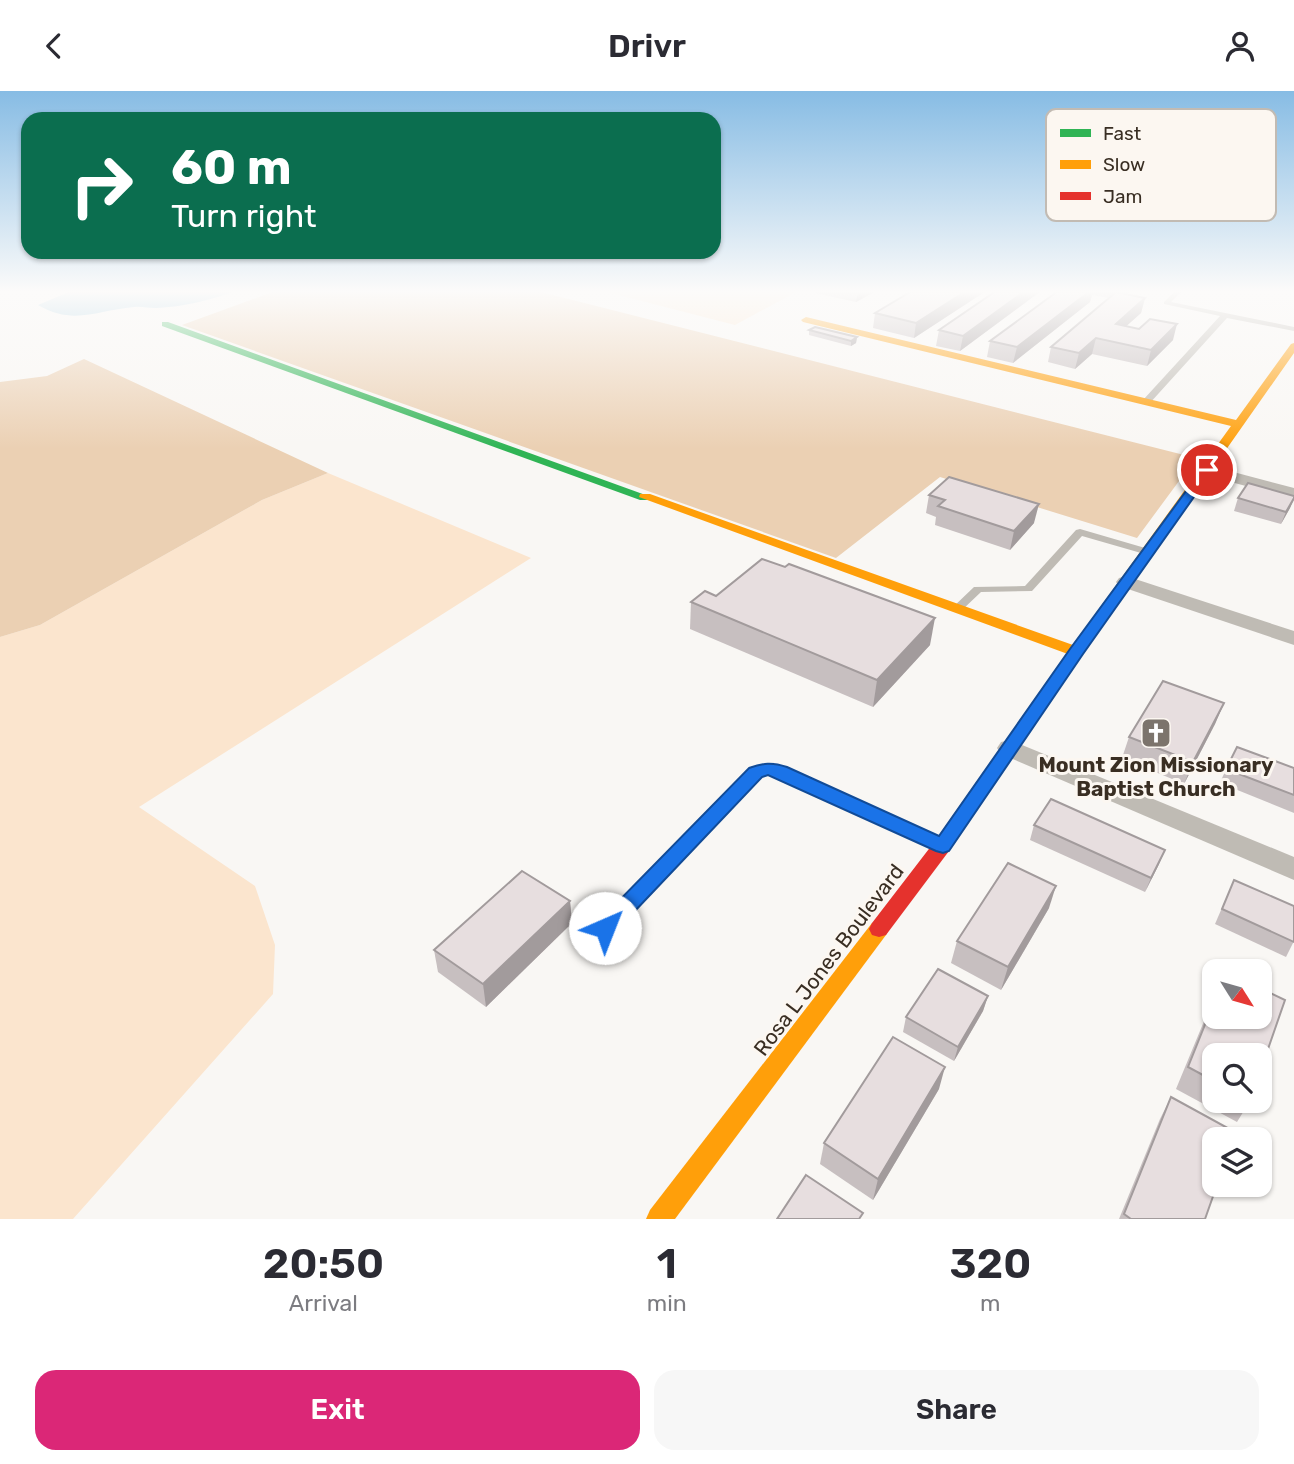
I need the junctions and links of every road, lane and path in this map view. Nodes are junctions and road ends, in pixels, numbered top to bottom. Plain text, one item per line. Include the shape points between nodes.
1 (220, 344) edge
2 (904, 344) edge
3 (1200, 344) edge
4 (1294, 345) edge
5 (1287, 365) edge
6 (1146, 402) junction
7 (1239, 424) junction
8 (1207, 470) junction
9 (1294, 494) edge
10 (1148, 552) junction
11 (1126, 582) junction
12 (957, 609) junction
13 (1294, 638) edge
14 (1076, 652) junction
15 (1010, 748) junction
16 (943, 846) junction
17 (1294, 869) edge
18 (605, 928) dead end
19 (659, 1219) edge

1 - 12 street
2 - 6 street
3 - 6 lane
4 - 5 street, Rosa L Jones Boulevard
5 - 7 street, Rosa L Jones Boulevard
6 - 7 street
7 - 8 street, Rosa L Jones Boulevard
8 - 9 street
8 - 10 street, Rosa L Jones Boulevard
10 - 11 street, Rosa L Jones Boulevard
10 - 12 lane via 1080,532 1028,589 978,589
11 - 13 street
11 - 14 street, Rosa L Jones Boulevard
12 - 14 street
14 - 15 street, Rosa L Jones Boulevard
15 - 16 street, Rosa L Jones Boulevard
15 - 17 street
16 - 18 lane via 767,768 755,772
16 - 19 street, Rosa L Jones Boulevard

